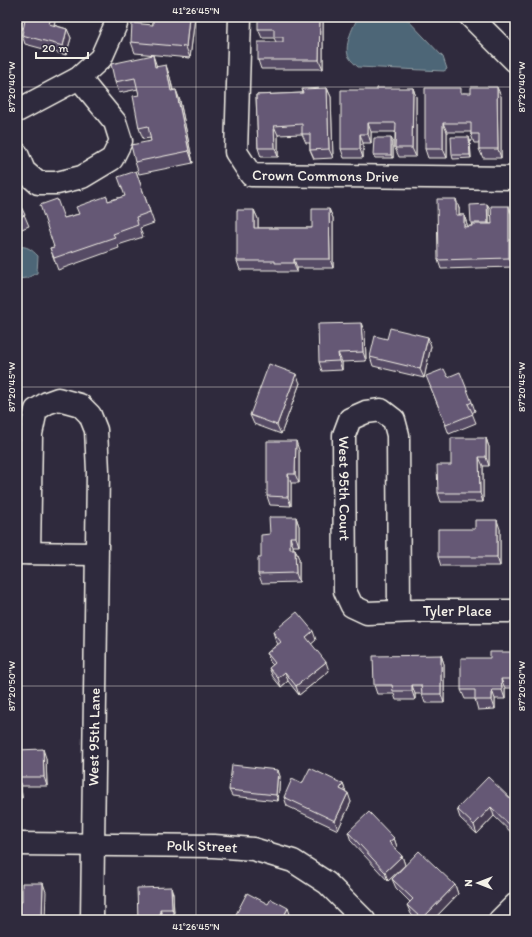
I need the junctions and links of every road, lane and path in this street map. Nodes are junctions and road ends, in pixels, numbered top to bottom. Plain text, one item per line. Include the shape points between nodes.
1 (116, 17) edge
2 (240, 17) edge
3 (471, 17) edge
4 (515, 61) edge
5 (79, 78) junction
6 (17, 111) edge
7 (17, 154) edge
8 (515, 178) edge
9 (23, 553) edge
10 (96, 554) junction
11 (400, 611) junction
12 (515, 611) edge
13 (17, 844) edge
14 (93, 845) junction
15 (515, 905) edge
16 (92, 920) edge
17 (364, 920) edge
18 (500, 920) edge

1 - 5 street via 116,24 101,58
2 - 8 street, Crown Commons Drive via 236,152 251,175
3 - 4 street
5 - 6 street
5 - 7 street via 115,122 121,141 112,159 82,177 57,183 38,183 24,171
9 - 10 street
9 - 10 street, West 95th Lane via 31,434 36,410 58,399 80,405 90,416 96,430
10 - 14 street, West 95th Lane
11 - 11 street, West 95th Court via 398,435 394,420 381,410 350,418 344,435 345,591 352,606 367,613
11 - 12 street, Tyler Place
13 - 14 street, Polk Street
14 - 16 street, West 95th Lane
14 - 17 street, Polk Street via 214,846 253,849 292,860 327,883
15 - 18 street

